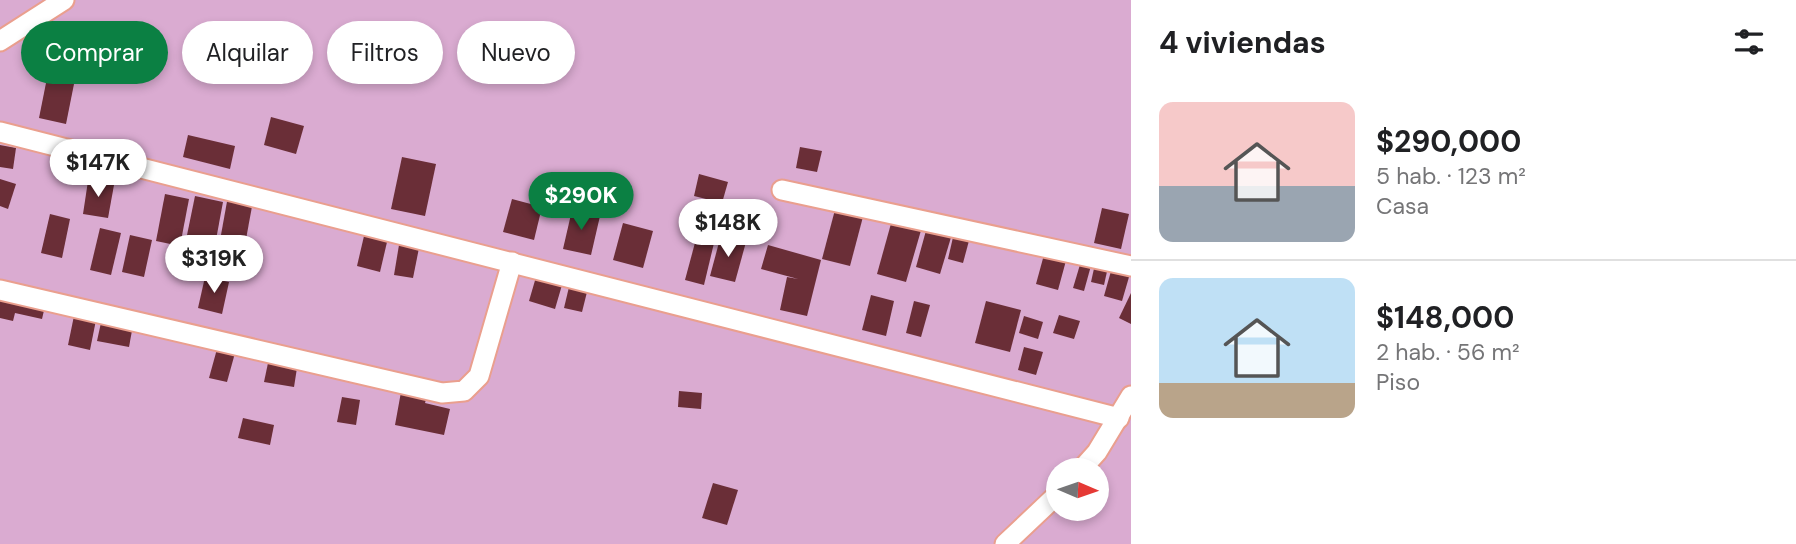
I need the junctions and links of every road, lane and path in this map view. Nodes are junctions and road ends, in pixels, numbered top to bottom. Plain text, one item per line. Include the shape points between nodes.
1 (64, 0) edge
2 (0, 41) edge
3 (0, 132) edge
4 (782, 190) dead end
5 (512, 262) junction
6 (1131, 266) edge
7 (0, 289) edge
8 (1131, 396) edge
9 (1119, 418) junction
10 (1092, 458) edge
11 (1046, 505) edge
12 (1005, 544) edge

1 - 2 street
3 - 5 street
4 - 6 street
5 - 7 street via 480,376 464,391 442,393
5 - 9 street
8 - 9 street
9 - 10 street
11 - 12 street

